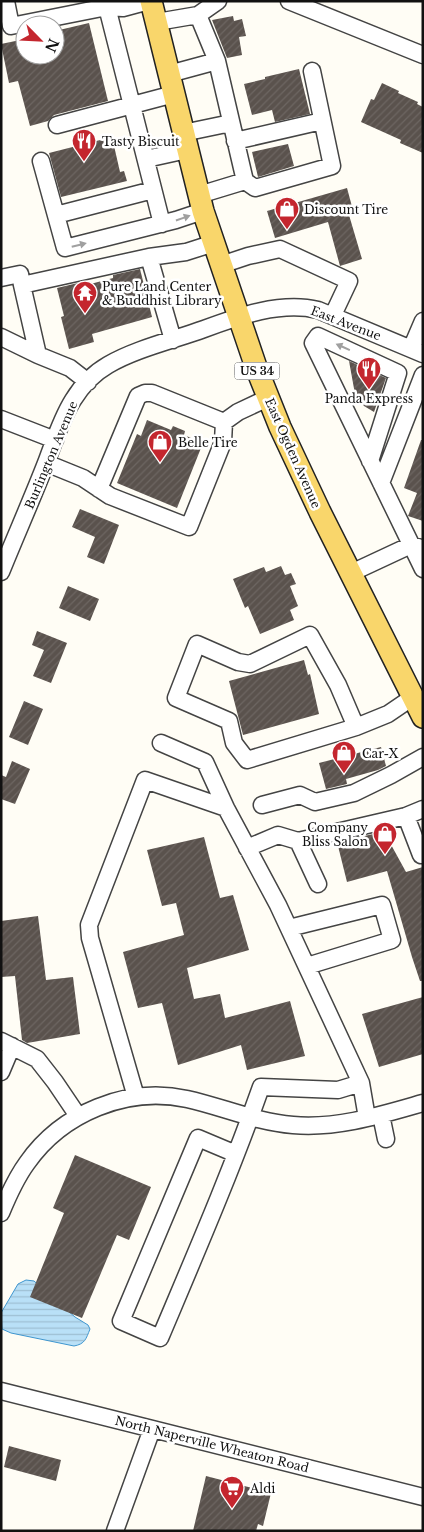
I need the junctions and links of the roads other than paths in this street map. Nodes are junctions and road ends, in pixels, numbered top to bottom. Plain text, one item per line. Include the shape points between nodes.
1 (6, 1) edge
2 (150, 1) edge
3 (218, 1) edge
4 (291, 2) edge
5 (107, 4) edge
6 (198, 15) junction
7 (156, 22) junction
8 (423, 54) edge
9 (217, 61) junction
10 (312, 71) dead end
11 (171, 84) junction
12 (132, 104) junction
13 (322, 121) junction
14 (231, 123) junction
15 (57, 125) dead end
16 (235, 141) junction
17 (185, 142) junction
18 (146, 159) junction
19 (41, 161) dead end
20 (245, 181) junction
21 (153, 190) junction
22 (201, 203) junction
23 (56, 215) junction
24 (162, 224) junction
25 (214, 243) junction
26 (149, 257) junction
27 (221, 266) junction
28 (1, 278) edge
29 (22, 285) junction
30 (333, 316) junction
31 (238, 318) junction
32 (423, 321) edge
33 (1, 337) edge
34 (173, 340) junction
35 (417, 351) edge
36 (38, 355) junction
37 (423, 375) edge
38 (88, 382) junction
39 (419, 394) edge
40 (268, 398) junction
41 (1, 419) edge
42 (224, 422) junction
43 (55, 440) junction
44 (370, 461) junction
45 (46, 464) junction
46 (381, 483) junction
47 (99, 488) junction
48 (417, 547) edge
49 (423, 569) edge
50 (1, 572) edge
51 (351, 573) junction
52 (413, 698) junction
53 (423, 717) edge
54 (356, 727) junction
55 (161, 743) dead end
56 (423, 757) edge
57 (262, 805) dead end
58 (226, 808) junction
59 (423, 809) edge
60 (406, 816) junction
61 (298, 841) junction
62 (247, 848) junction
63 (421, 855) dead end
64 (318, 884) dead end
65 (289, 928) junction
66 (306, 966) junction
67 (6, 1044) edge
68 (1, 1072) edge
69 (361, 1082) junction
70 (136, 1097) junction
71 (422, 1104) edge
72 (78, 1116) junction
73 (374, 1116) junction
74 (251, 1118) junction
75 (386, 1139) dead end
76 (236, 1154) junction
77 (1, 1213) edge
78 (1, 1391) edge
79 (152, 1429) junction
80 (423, 1497) edge
81 (115, 1531) edge

1 - 5 street via 12,26
2 - 5 street via 124,8
2 - 7 main road, East Ogden Avenue / US 34
3 - 6 street
4 - 8 street
5 - 12 street
6 - 7 street
6 - 9 street
7 - 11 main road, East Ogden Avenue / US 34
9 - 11 street
9 - 14 street
10 - 13 street
11 - 12 street
11 - 17 main road, East Ogden Avenue / US 34
12 - 15 street
12 - 18 street
13 - 16 street
13 - 20 street via 332,166 254,188
14 - 16 street
14 - 17 street
16 - 20 street
17 - 18 street
17 - 22 main road, East Ogden Avenue / US 34
18 - 21 street
19 - 23 street
20 - 22 street
21 - 23 street
21 - 24 street
24 -> 22 street
22 - 25 main road, East Ogden Avenue / US 34
23 -> 24 street via 65,248
25 - 26 street via 186,252
25 - 27 main road, East Ogden Avenue / US 34
26 - 29 street
26 - 34 street
27 - 30 street via 280,249 350,281
27 - 31 main road, East Ogden Avenue / US 34
28 - 29 street via 20,274
29 - 36 street
30 - 31 street, East Avenue via 306,307 293,307
30 - 35 street, East Avenue
31 - 34 street, Burlington Avenue
31 - 40 main road, East Ogden Avenue / US 34
32 - 35 street
33 - 36 street
34 - 38 street, Burlington Avenue via 124,357 106,366
36 - 38 street via 70,368
37 - 39 street
38 - 43 street, Burlington Avenue via 72,401
39 - 46 street
40 - 42 street
40 - 51 main road, East Ogden Avenue / US 34
41 - 43 street
42 - 47 street via 152,393 138,396
42 - 47 street via 224,442 190,527 110,496
43 - 45 street, Burlington Avenue
44 -> 44 street via 398,373 318,336 313,343
44 - 46 street
45 - 47 street via 83,478
45 - 50 street, Burlington Avenue
46 - 48 street
48 - 49 street
48 - 51 street
51 - 52 main road, East Ogden Avenue / US 34
52 - 53 main road, East Ogden Avenue / US 34
52 - 54 street via 388,714
54 - 54 street via 247,760 234,743 229,721 176,698 197,644 250,664 310,635
55 - 58 street via 204,762
56 - 57 street via 354,793 315,802 300,795
58 - 62 street
58 - 70 street via 145,780 89,925
59 - 60 street
60 - 61 street
60 - 63 street
61 - 62 street via 278,835
61 - 64 street
62 - 65 street
65 - 66 street
65 - 66 street via 382,905 392,940
66 - 69 street
67 - 68 street
67 - 72 street via 36,1059
69 - 73 street
69 - 74 street via 338,1090 261,1087
70 - 72 street via 117,1100
70 - 74 street via 186,1099
71 - 73 street
72 - 77 street via 41,1145 27,1162
73 - 74 street via 324,1126 295,1126
73 - 75 street
74 - 76 street
76 - 76 street via 160,1338 121,1321 198,1138
78 - 79 street, North Naperville Wheaton Road
79 - 80 street, North Naperville Wheaton Road
79 - 81 street

